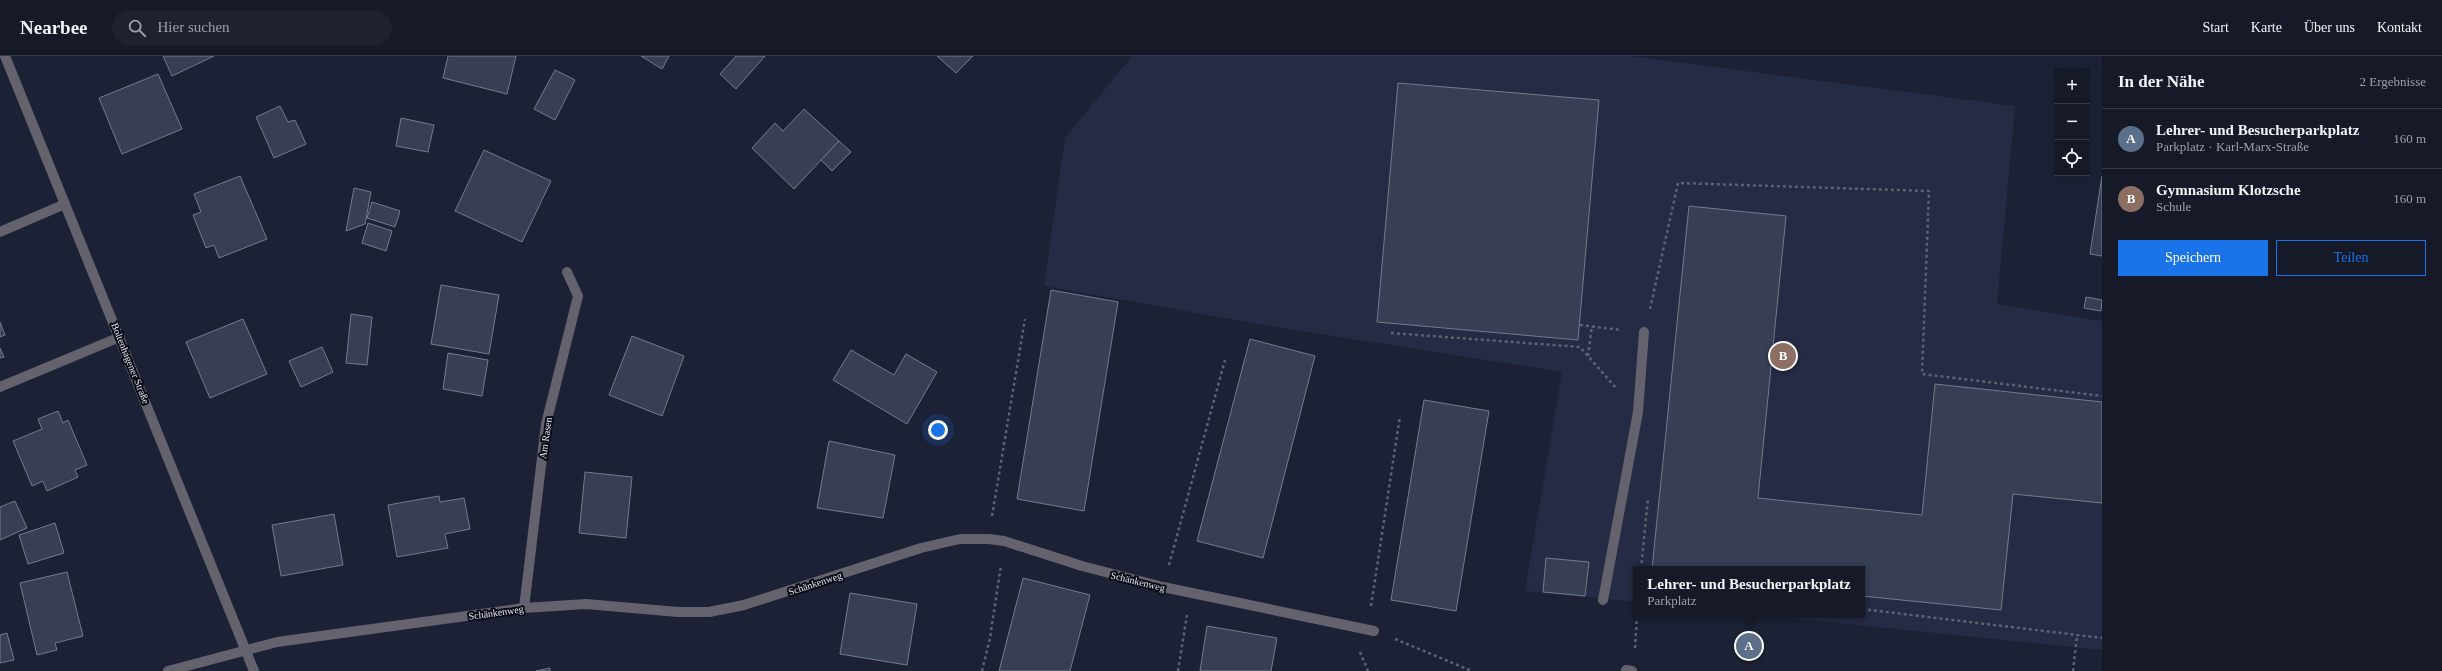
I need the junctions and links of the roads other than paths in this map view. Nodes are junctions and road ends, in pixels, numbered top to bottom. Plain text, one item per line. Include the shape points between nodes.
1 (5, 56) edge
2 (65, 204) junction
3 (0, 232) edge
4 (566, 272) dead end
5 (1644, 332) road end
6 (120, 337) junction
7 (0, 387) edge
8 (1603, 600) dead end
9 (524, 608) junction
10 (1371, 631) road end
11 (246, 650) junction
12 (1626, 670) edge
13 (168, 671) edge
14 (254, 671) edge
15 (1632, 671) edge

1 - 2 street, Boltenhagener Straße
2 - 3 street
2 - 6 street, Boltenhagener Straße
4 - 9 street, Am Rasen via 578,296 546,424
5 - 8 street via 1638,412
6 - 7 street
6 - 11 street, Boltenhagener Straße
9 - 10 street, Schänkenweg via 586,604 678,612 709,612 744,606 921,548 960,539 989,539 1004,541 1082,566 1163,587
9 - 11 street, Schänkenweg via 277,642
11 - 13 street, Schänkenweg
11 - 14 street, Boltenhagener Straße
12 - 15 street

